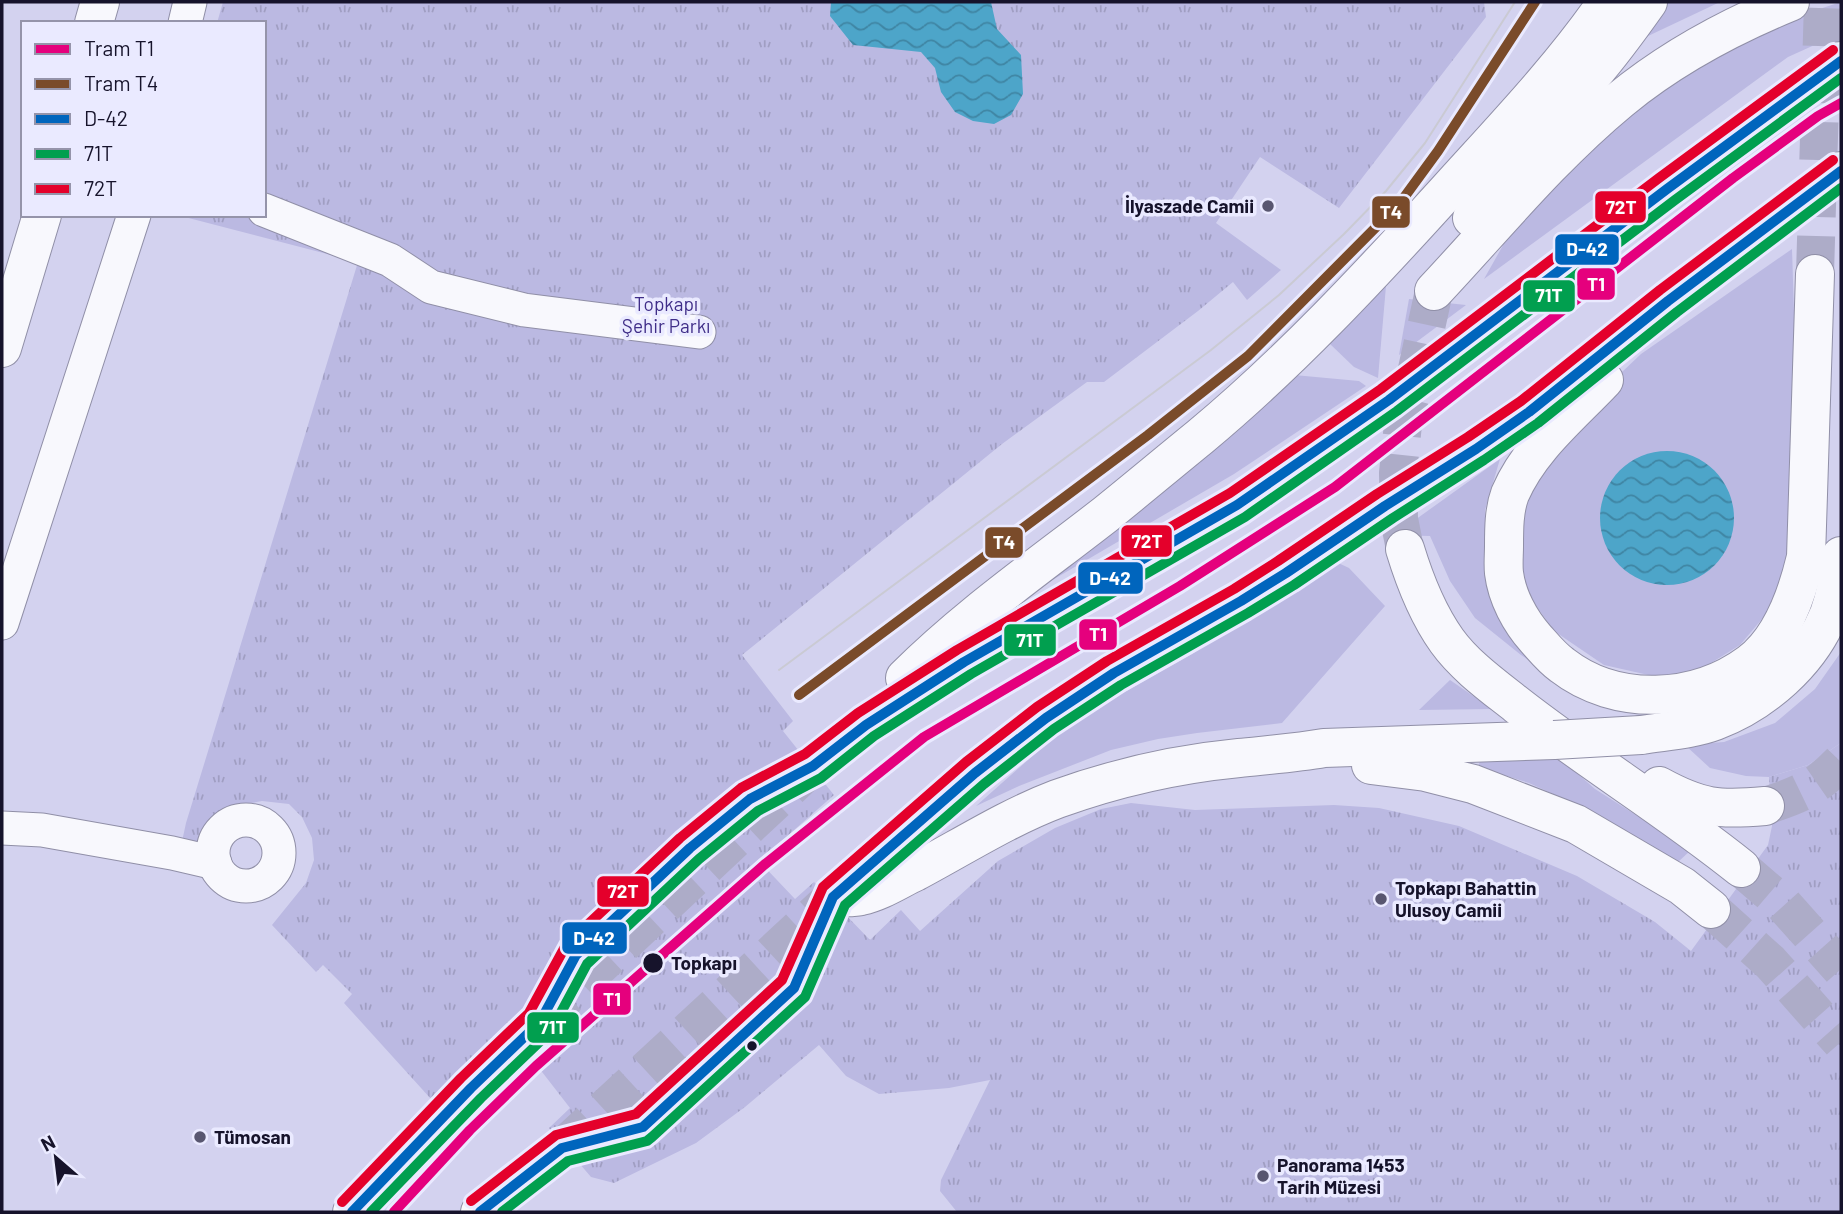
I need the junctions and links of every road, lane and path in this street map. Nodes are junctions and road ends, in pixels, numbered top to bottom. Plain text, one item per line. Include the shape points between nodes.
1 (100, 2) edge
2 (190, 2) edge
3 (1607, 2) edge
4 (1648, 2) edge
5 (1790, 2) edge
6 (95, 21) edge
7 (185, 21) edge
8 (1841, 61) edge
9 (1841, 171) edge
10 (266, 210) edge
11 (41, 217) edge
12 (133, 217) edge
13 (1815, 274) tunnel mouth
14 (1668, 301) junction
15 (699, 332) dead end
16 (2, 348) edge
17 (1405, 549) tunnel mouth
18 (1841, 556) edge
19 (2, 622) edge
20 (1548, 732) junction
21 (1289, 754) junction
22 (1765, 807) tunnel mouth
23 (2, 828) edge
24 (215, 863) dead end
25 (1741, 867) tunnel mouth
26 (1711, 909) tunnel mouth
27 (540, 1022) tunnel mouth
28 (562, 1148) tunnel mouth
29 (352, 1212) edge
30 (480, 1212) edge

1 - 6 main road
2 - 7 street
3 - 8 main road via 1537,93 1404,239 1268,376 1107,514 943,643 813,766 930,683 1237,505 1292,468
4 - 5 main road via 1478,209 1434,291 1579,135 1620,100 1696,47
9 - 14 main road
10 - 15 street via 390,260 431,287 524,310
11 - 16 main road
12 - 19 street
13 - 14 main road via 1806,557 1788,614 1752,662 1724,679 1671,694 1632,694 1610,689 1562,666 1525,627 1504,573 1504,523 1509,496 1542,443 1631,350
14 - 21 main road via 1476,449 1264,587 1046,718 975,773 833,897 862,896 886,886 1011,818 1101,785 1162,770
17 - 20 main road via 1427,610 1448,642
18 - 20 main road, bridge via 1836,590 1818,637 1780,682 1746,705 1714,721 1682,729 1641,734
20 - 21 main road via 1324,747
20 - 22 main road via 1607,748 1652,782 1702,806
20 - 25 main road
21 - 26 main road via 1426,772 1510,797 1587,830 1682,886
23 - 24 street via 42,830
27 - 29 main road
28 - 30 main road

